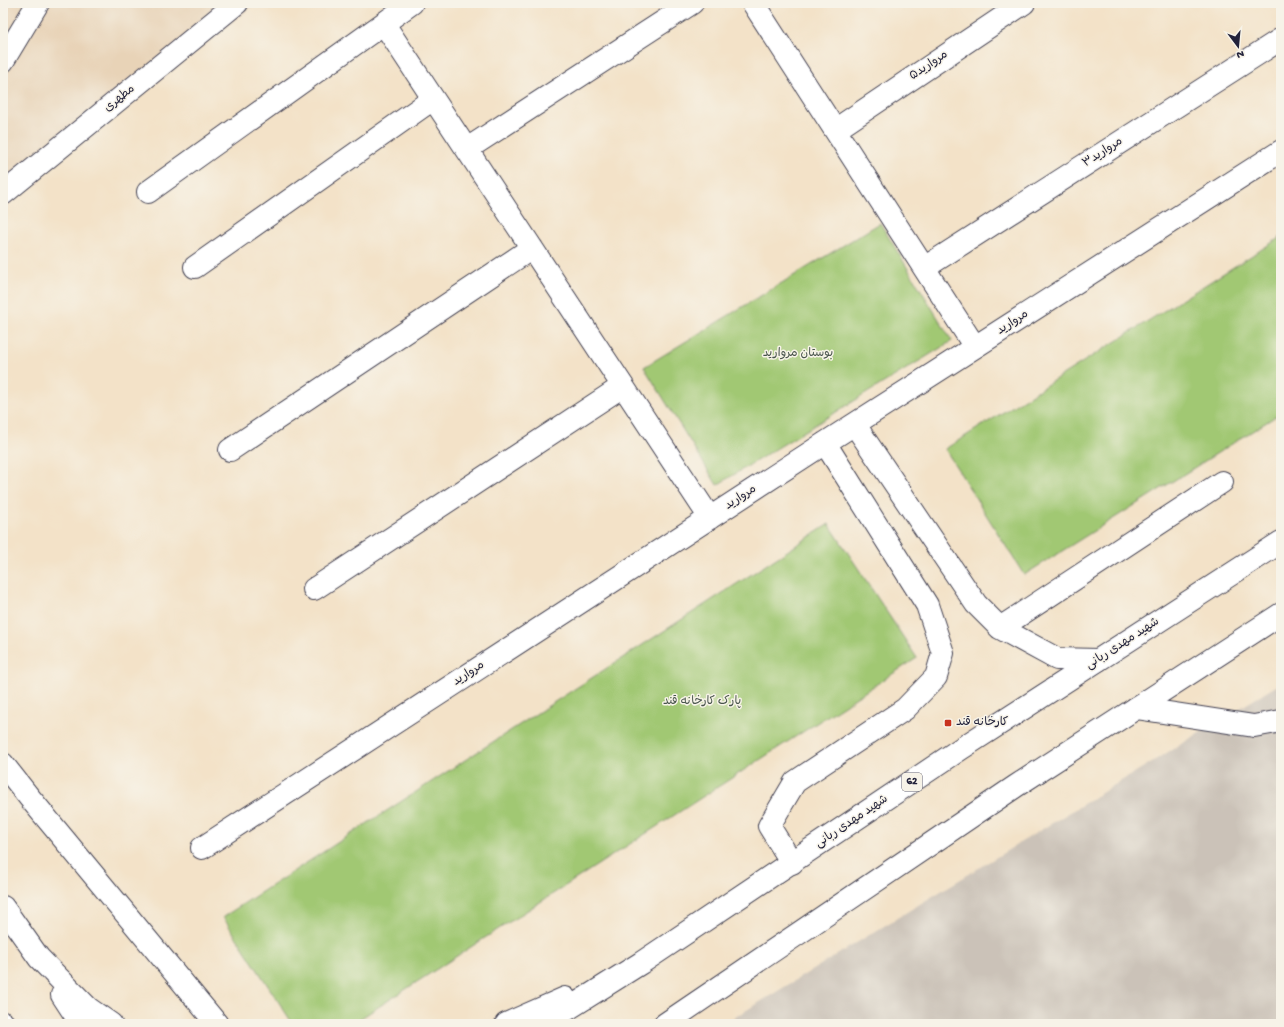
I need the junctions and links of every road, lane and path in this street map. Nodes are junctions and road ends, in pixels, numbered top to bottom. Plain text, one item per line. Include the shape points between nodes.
1 (38, 3) edge
2 (237, 3) edge
3 (412, 3) edge
4 (692, 3) edge
5 (753, 3) edge
6 (1024, 3) edge
7 (384, 24) junction
8 (1281, 39) edge
9 (3, 61) edge
10 (433, 99) junction
11 (835, 130) junction
12 (467, 149) junction
13 (1281, 151) edge
14 (148, 192) dead end
15 (3, 194) edge
16 (532, 248) junction
17 (194, 267) dead end
18 (924, 268) junction
19 (975, 347) junction
20 (623, 386) junction
21 (855, 425) junction
22 (825, 443) junction
23 (230, 450) dead end
24 (1222, 482) dead end
25 (710, 518) junction
26 (1281, 542) edge
27 (314, 589) dead end
28 (1281, 614) edge
29 (1000, 628) junction
30 (1098, 660) junction
31 (1136, 708) junction
32 (1281, 721) edge
33 (3, 764) edge
34 (202, 848) dead end
35 (792, 863) junction
36 (3, 908) edge
37 (16, 925) junction
38 (641, 963) junction
39 (687, 1009) junction
40 (81, 1024) edge
41 (111, 1024) edge
42 (217, 1024) edge
43 (506, 1024) edge
44 (544, 1024) edge
45 (665, 1024) edge
46 (671, 1024) edge

1 - 9 main road
2 - 15 main road, مطهری
3 - 7 main road
4 - 12 main road
5 - 11 main road
6 - 11 main road, مروارید۵
7 - 10 main road
7 - 14 main road
8 - 18 main road, مروارید۳
10 - 12 main road
10 - 17 main road
11 - 18 main road
12 - 16 main road
13 - 19 main road, مروارید
16 - 20 main road
16 - 23 main road
18 - 19 main road
19 - 21 main road, مروارید
20 - 25 main road
20 - 27 main road
21 - 22 main road, مروارید
21 - 29 main road via 976,604
22 - 25 main road, مروارید
22 - 35 main road via 927,605 943,653 936,677 905,709 795,782 769,826
24 - 29 main road
25 - 34 main road, مروارید
26 - 30 main road, شهید مهدی ربانی / 62
28 - 31 main road
29 - 30 main road via 1057,659
30 - 35 main road, شهید مهدی ربانی / 62
31 - 32 main road via 1254,726
31 - 39 main road via 1010,790
33 - 42 main road
35 - 38 main road, شهید مهدی ربانی / 62
36 - 37 main road
37 - 40 main road
37 - 41 main road via 39,958 88,1008
38 - 43 main road
38 - 44 main road, شهید مهدی ربانی / 62
39 - 45 main road
39 - 46 main road

